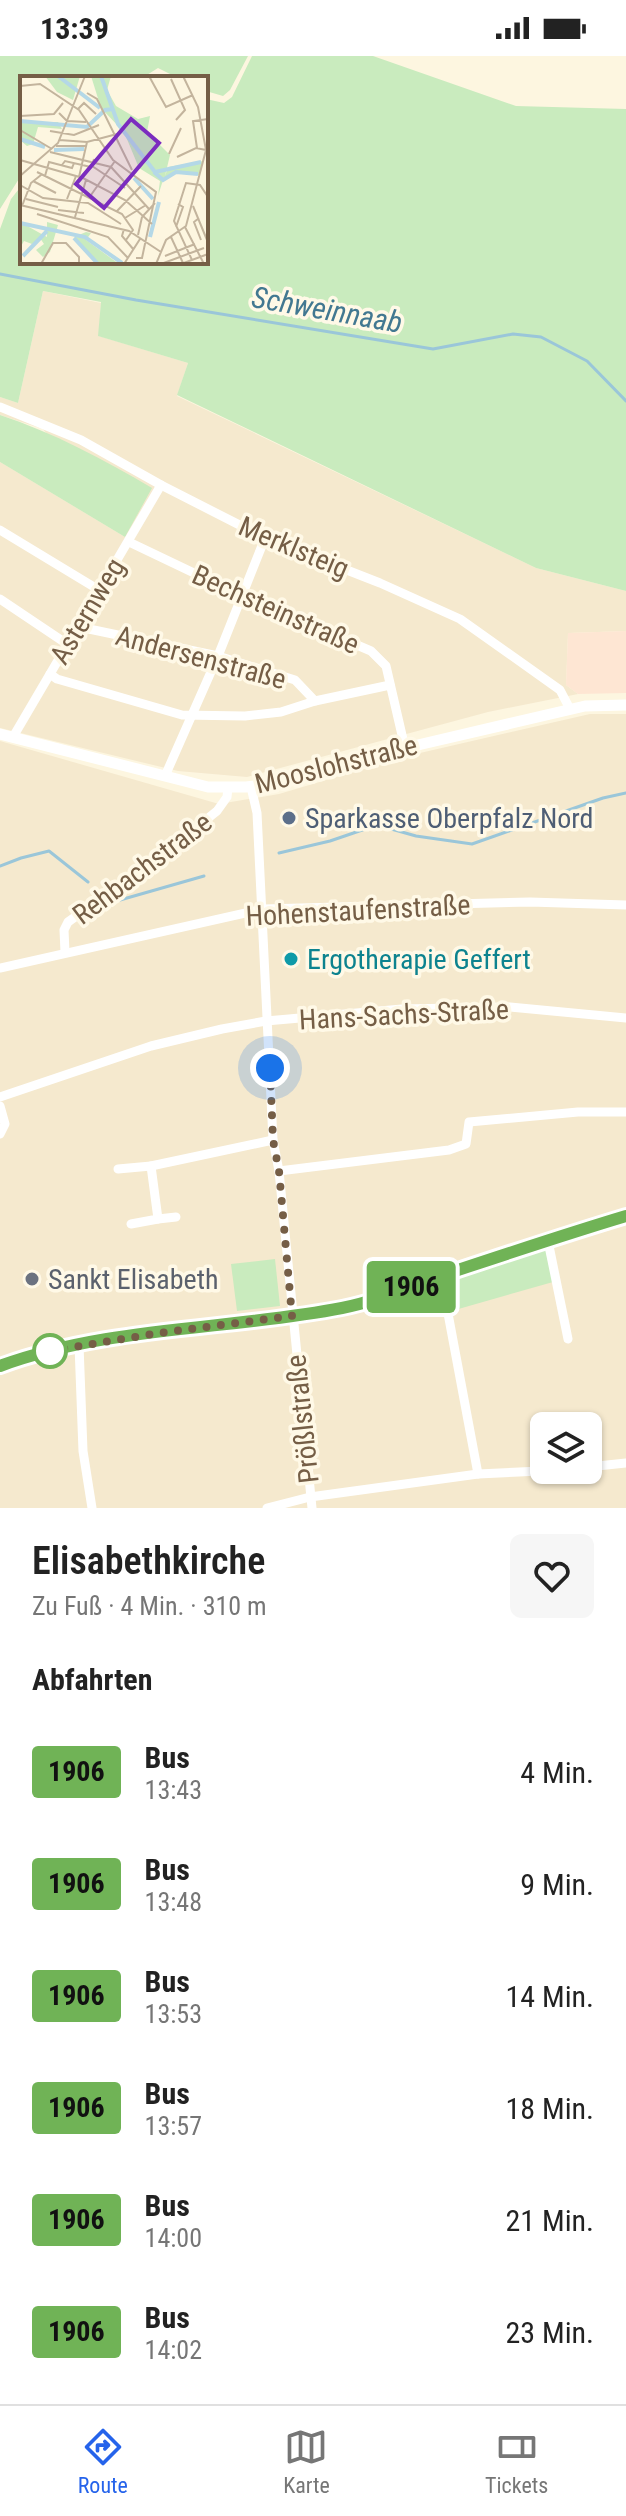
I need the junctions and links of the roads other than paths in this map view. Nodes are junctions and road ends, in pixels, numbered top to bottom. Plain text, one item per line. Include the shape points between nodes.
1 (0, 407) edge
2 (161, 485) junction
3 (0, 530) edge
4 (265, 538) junction
5 (129, 542) junction
6 (99, 590) junction
7 (240, 595) junction
8 (0, 599) edge
9 (81, 623) junction
10 (67, 644) junction
11 (218, 656) junction
12 (50, 674) junction
13 (390, 685) junction
14 (315, 701) junction
15 (626, 705) edge
16 (570, 709) junction
17 (193, 714) junction
18 (0, 734) edge
19 (13, 737) junction
20 (405, 748) junction
21 (165, 776) junction
22 (228, 787) junction
23 (251, 787) junction
24 (626, 905) edge
25 (263, 909) junction
26 (65, 952) junction
27 (0, 968) edge
28 (626, 1018) edge
29 (266, 1021) junction
30 (0, 1097) edge
31 (0, 1106) edge
32 (626, 1112) edge
33 (0, 1134) edge
34 (273, 1140) junction
35 (151, 1166) junction
36 (118, 1169) dead end
37 (279, 1171) junction
38 (626, 1216) edge
39 (176, 1217) dead end
40 (158, 1219) junction
41 (131, 1224) dead end
42 (548, 1241) junction
43 (441, 1276) junction
44 (292, 1316) junction
45 (568, 1339) dead end
46 (79, 1345) junction
47 (0, 1366) edge
48 (626, 1463) edge
49 (602, 1466) edge
50 (530, 1472) edge
51 (478, 1474) junction
52 (310, 1497) junction
53 (92, 1508) edge
54 (267, 1508) edge
55 (312, 1508) edge

1 - 2 street, Merklsteig via 81,440
2 - 4 street, Merklsteig
2 - 5 street, Asternweg
3 - 6 street
4 - 7 street
4 - 16 street, Merklsteig via 460,619 560,690
5 - 6 street, Asternweg
5 - 7 street, Bechsteinstraße
6 - 9 street, Asternweg
7 - 11 street
7 - 13 street, Bechsteinstraße via 371,651 386,666
8 - 10 street
9 - 10 street, Asternweg
9 - 11 street, Andersenstraße
10 - 12 street, Asternweg
11 - 14 street, Andersenstraße via 295,680
11 - 17 street
12 - 17 street
12 - 19 street, Asternweg
13 - 14 street
13 - 20 street, Bechsteinstraße
14 - 17 street via 245,716
15 - 16 street, Mooslohstraße
16 - 20 street, Mooslohstraße
17 - 21 street
18 - 19 street, Mooslohstraße
19 - 21 street, Mooslohstraße
20 - 23 street, Mooslohstraße
21 - 22 street, Mooslohstraße
22 - 23 street, Mooslohstraße
22 - 26 street, Rehbachstraße via 217,811 68,922
23 - 25 street, Prößlstraße
24 - 25 street, Hohenstaufenstraße via 530,902
25 - 26 street, Hohenstaufenstraße
25 - 29 street, Prößlstraße
26 - 27 street, Hohenstaufenstraße
28 - 29 street, Hans-Sachs-Straße via 510,1007 402,1009
29 - 30 street, Hans-Sachs-Straße via 151,1046
29 - 34 street, Prößlstraße
31 - 33 street via 5,1124
32 - 37 street via 469,1122 466,1144 449,1150
34 - 35 street
34 - 37 street, Prößlstraße
35 - 36 street
35 - 40 street
37 - 44 street, Prößlstraße
38 - 42 street
39 - 40 street
40 - 41 street
42 - 43 street
42 - 45 street
43 - 44 street via 376,1300
43 - 51 street
44 - 46 street
44 - 52 street, Prößlstraße
46 - 47 street
46 - 53 street via 83,1451
48 - 49 street
50 - 51 street
51 - 52 street
52 - 54 street
52 - 55 street, Prößlstraße

